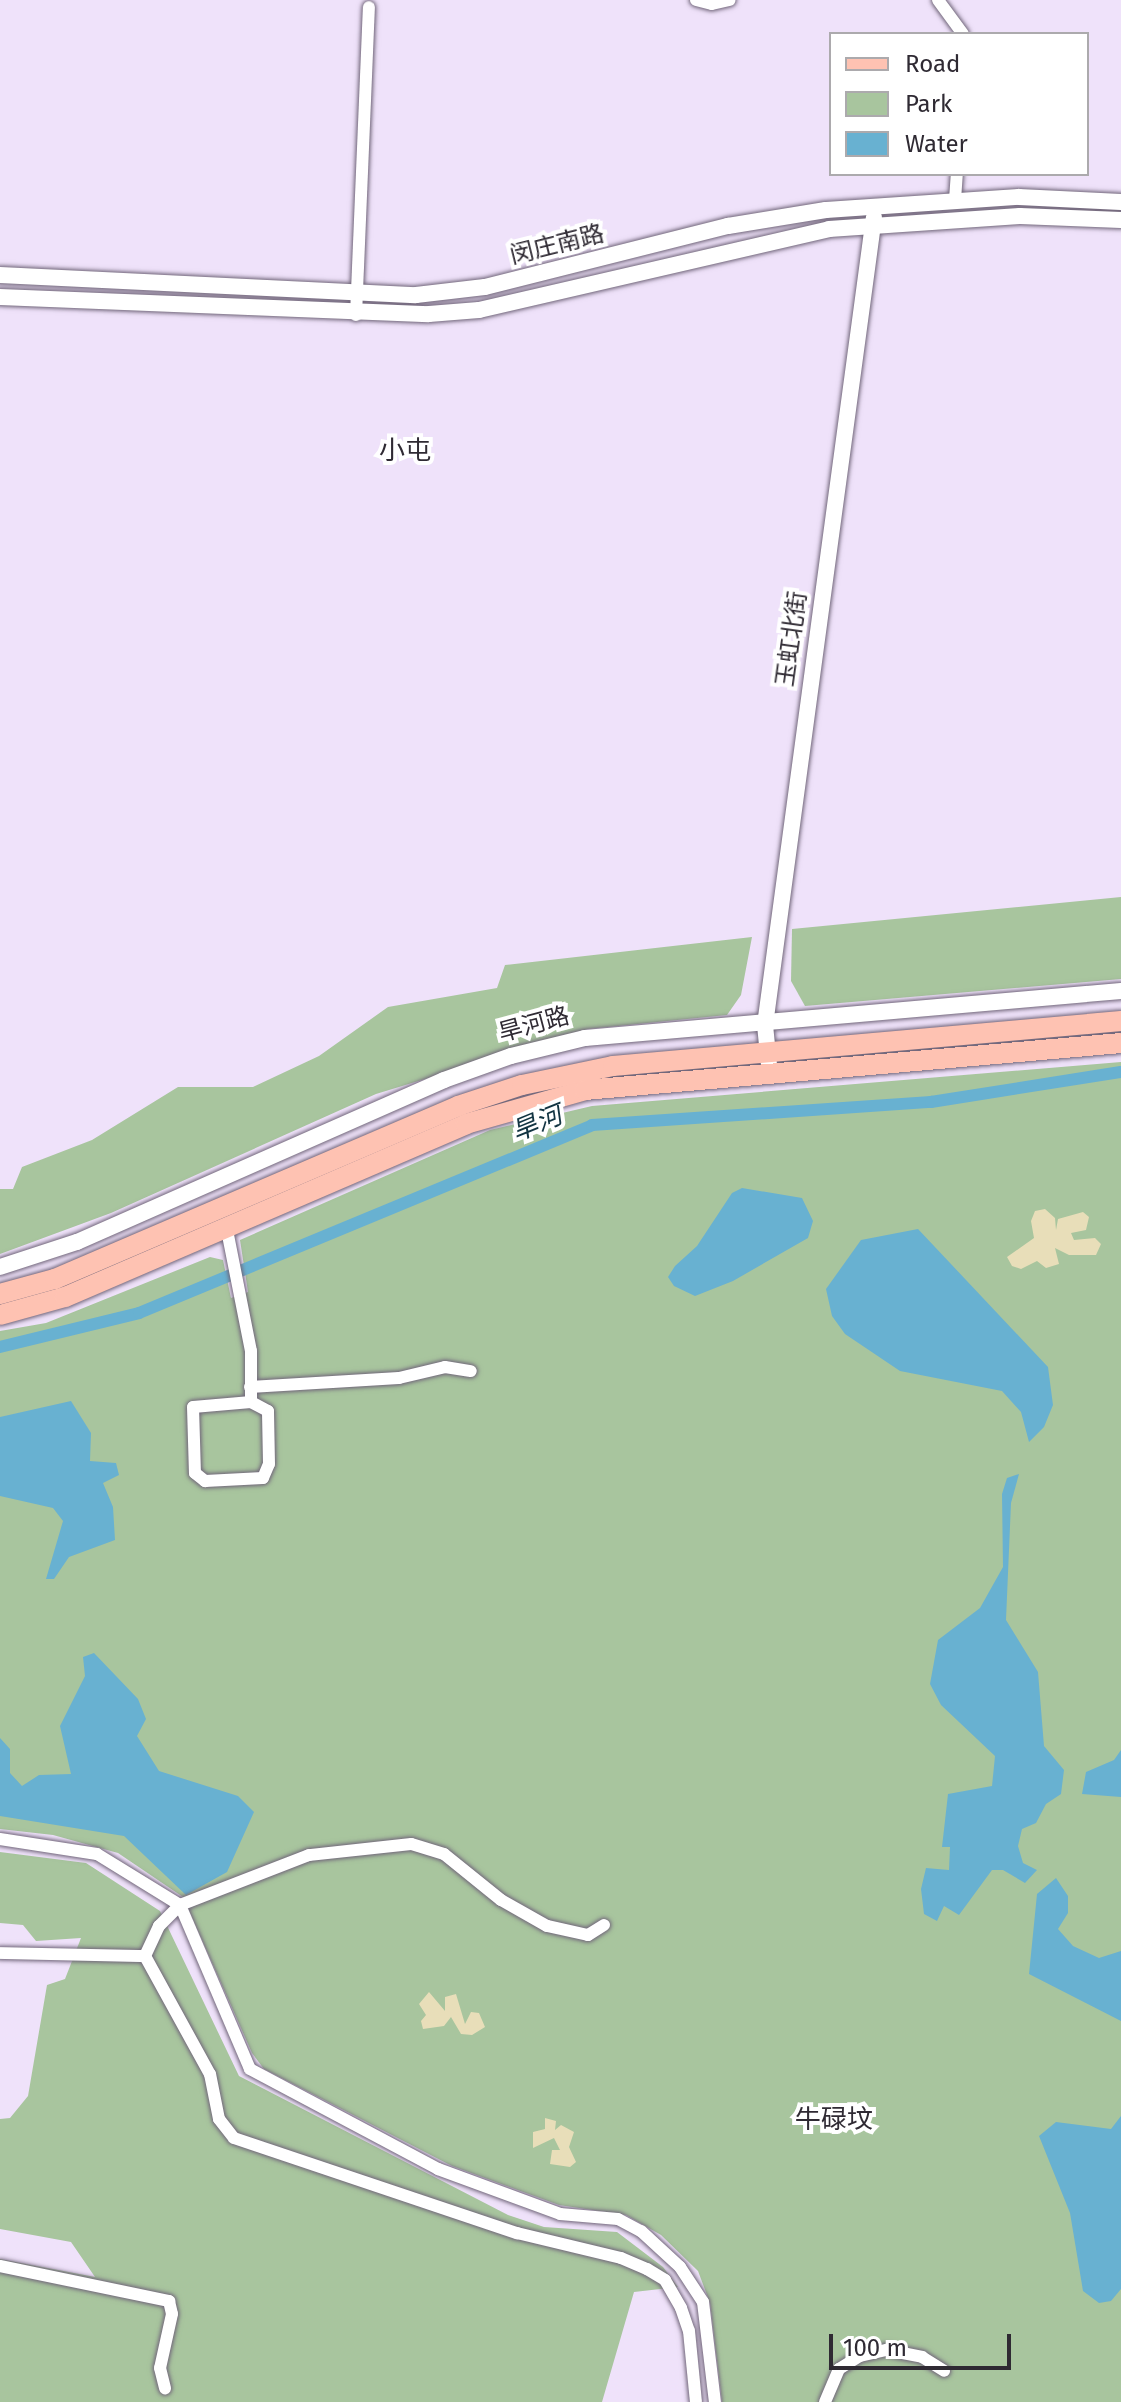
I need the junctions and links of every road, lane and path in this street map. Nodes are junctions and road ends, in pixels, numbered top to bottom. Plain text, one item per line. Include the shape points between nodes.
1 (696, 0) edge
2 (730, 0) edge
3 (938, 0) edge
4 (369, 7) dead end
5 (962, 32) edge
6 (957, 176) edge
7 (955, 200) junction
8 (1121, 202) edge
9 (874, 217) junction
10 (1121, 220) edge
11 (0, 275) edge
12 (357, 293) junction
13 (0, 297) edge
14 (356, 315) junction
15 (1121, 991) edge
16 (1121, 1021) edge
17 (765, 1025) junction
18 (1121, 1043) edge
19 (767, 1052) junction
20 (770, 1075) junction
21 (228, 1237) junction
22 (0, 1267) edge
23 (0, 1294) edge
24 (0, 1315) edge
25 (471, 1371) dead end
26 (250, 1387) junction
27 (251, 1402) junction
28 (0, 1839) edge
29 (180, 1905) junction
30 (604, 1925) dead end
31 (0, 1953) edge
32 (145, 1956) junction
33 (0, 2266) edge
34 (944, 2371) dead end
35 (165, 2388) dead end
36 (696, 2402) edge
37 (715, 2402) edge
38 (825, 2402) edge

1 - 2 street
3 - 5 street
4 - 12 street
6 - 7 street
7 - 8 street, 闵庄南路
7 - 9 street, 闵庄南路 via 897,202
9 - 10 street, 闵庄南路
9 - 12 street, 闵庄南路 via 762,219 485,287 416,295
9 - 14 street, 闵庄南路 via 479,310
9 - 17 street, 玉虹北街
11 - 12 street, 闵庄南路
12 - 14 street
13 - 14 street, 闵庄南路
15 - 17 street, 旱河路
16 - 19 main road
17 - 19 street, 玉虹北街
17 - 22 street, 旱河路 via 585,1038 511,1056 444,1080 77,1242
18 - 20 main road
19 - 20 street, 玉虹北街
19 - 23 main road via 613,1066 522,1085 458,1106 55,1279
20 - 21 main road via 615,1086 526,1105 466,1124
21 - 24 main road via 65,1297
21 - 26 street via 241,1291
25 - 26 street via 445,1367 399,1378
26 - 27 street
27 - 27 street via 193,1407 195,1473 205,1481 263,1478 269,1464 268,1411
28 - 29 street via 97,1854
29 - 30 street via 309,1855 411,1844 444,1854 501,1900 547,1926 588,1935
29 - 32 street via 159,1926
29 - 37 street via 250,2069 438,2169 560,2214 618,2219 641,2231 680,2267 703,2302
31 - 32 street
32 - 36 street via 210,2074 219,2119 234,2138 473,2219 647,2269 665,2280 681,2308 689,2331
33 - 35 street via 169,2301 172,2314 160,2368
34 - 38 street via 922,2357 887,2350 860,2356 839,2369

